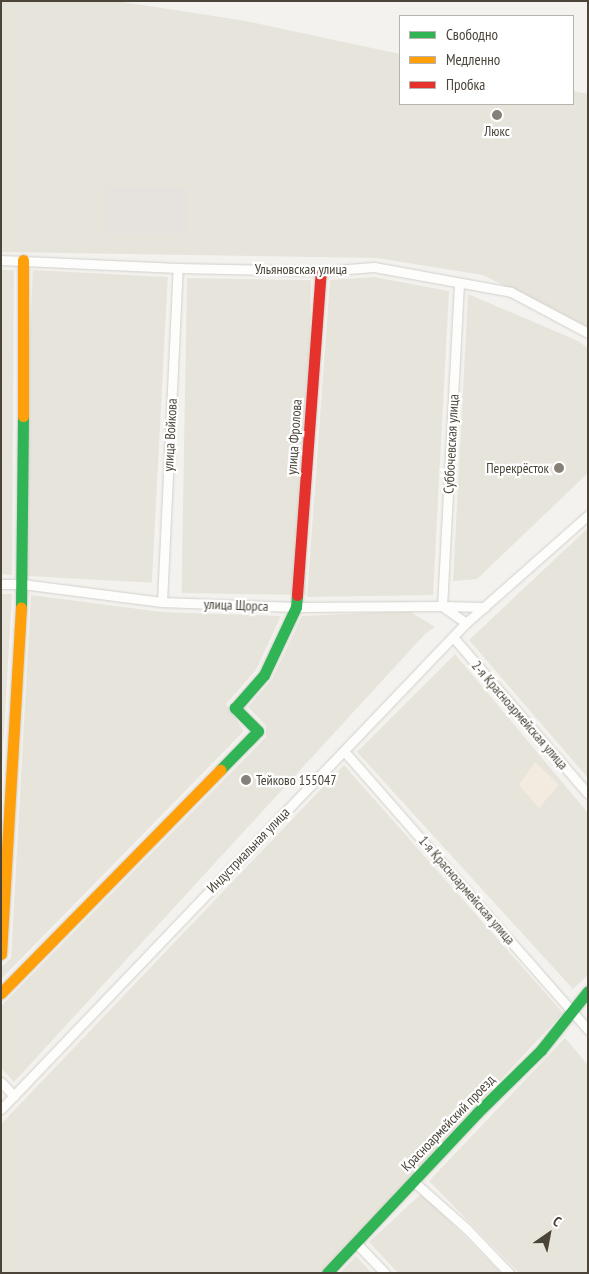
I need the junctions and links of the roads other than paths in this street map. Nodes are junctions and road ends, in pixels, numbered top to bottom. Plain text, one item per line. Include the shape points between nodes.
1 (1, 260) edge
2 (23, 260) junction
3 (178, 268) junction
4 (321, 270) junction
5 (459, 283) junction
6 (588, 333) edge
7 (588, 515) edge
8 (1, 584) edge
9 (22, 584) junction
10 (162, 602) junction
11 (442, 606) junction
12 (296, 607) junction
13 (485, 607) junction
14 (466, 624) junction
15 (452, 637) junction
16 (344, 751) junction
17 (588, 794) edge
18 (1, 954) edge
19 (588, 991) edge
20 (1, 993) edge
21 (572, 1012) junction
22 (588, 1030) edge
23 (1, 1082) edge
24 (14, 1096) junction
25 (1, 1109) edge
26 (413, 1181) junction
27 (355, 1242) junction
28 (327, 1273) edge
29 (385, 1273) edge
30 (508, 1273) edge

1 - 2 street, Ульяновская улица
2 - 3 street, Ульяновская улица
2 - 9 street
3 - 4 street, Ульяновская улица
3 - 10 street, улица Войкова
4 - 5 street, Ульяновская улица via 374,267
4 - 12 street, улица Фролова
5 - 6 street, Ульяновская улица via 511,292
5 - 11 street, Суббочевская улица
7 - 13 street, Индустриальная улица
8 - 9 street, улица Щорса
9 - 10 street, улица Щорса
9 - 18 street
10 - 12 street, улица Щорса
11 - 12 street, улица Щорса
11 - 13 street, улица Щорса
11 - 14 street
12 - 20 street via 264,675 235,708 258,731
13 - 14 street, Индустриальная улица
14 - 15 street, Индустриальная улица
15 - 16 street, Индустриальная улица
15 - 17 street, 2-я Красноармейская улица
16 - 21 street, 1-я Красноармейская улица
16 - 24 street, Индустриальная улица
19 - 21 street, Красноармейский проезд
21 - 22 street, 1-я Красноармейская улица
21 - 26 street, Красноармейский проезд via 541,1050
23 - 24 street
24 - 25 street, Индустриальная улица
26 - 27 street, Красноармейский проезд
26 - 30 street via 467,1229
27 - 28 street, Красноармейский проезд
27 - 29 street

